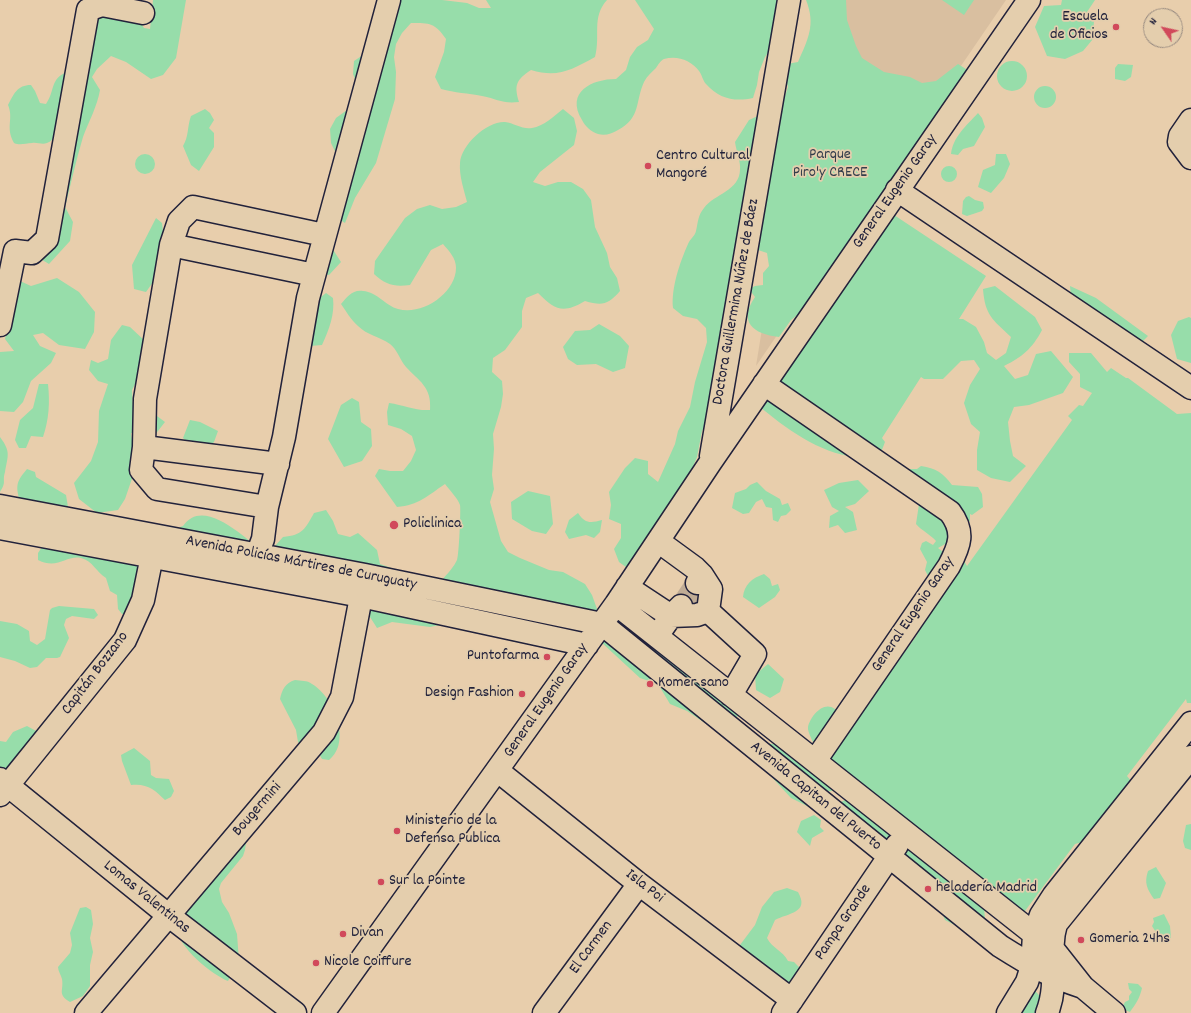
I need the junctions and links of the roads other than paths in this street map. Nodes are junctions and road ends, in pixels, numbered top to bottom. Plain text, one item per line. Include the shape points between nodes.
1 (389, 0) edge
2 (789, 0) edge
3 (1028, 0) edge
4 (143, 13) dead end
5 (1191, 120) edge
6 (1191, 158) edge
7 (897, 190) junction
8 (324, 235) junction
9 (171, 245) junction
10 (8, 247) edge
11 (314, 274) junction
12 (0, 325) edge
13 (764, 384) junction
14 (1191, 388) edge
15 (144, 447) junction
16 (710, 463) junction
17 (278, 464) junction
18 (0, 506) edge
19 (267, 507) junction
20 (0, 528) edge
21 (658, 541) junction
22 (154, 546) junction
23 (257, 555) junction
24 (363, 586) junction
25 (622, 595) junction
26 (677, 610) junction
27 (708, 611) junction
28 (602, 624) junction
29 (657, 636) junction
30 (588, 645) junction
31 (732, 695) junction
32 (1191, 723) edge
33 (1191, 757) edge
34 (815, 762) junction
35 (498, 771) junction
36 (3, 787) edge
37 (905, 833) junction
38 (889, 858) junction
39 (639, 884) junction
40 (168, 915) junction
41 (1034, 935) junction
42 (1053, 949) junction
43 (1032, 966) junction
44 (1054, 978) junction
45 (1083, 987) junction
46 (788, 1006) edge
47 (86, 1013) edge
48 (295, 1013) edge
49 (323, 1013) edge
50 (544, 1013) edge
51 (1008, 1013) edge
52 (1047, 1013) edge
53 (1114, 1013) edge

1 - 8 street
2 - 16 street, Doctora Guillermina Núñez de Báez
3 - 7 street, General Eugenio Garay
4 - 10 street via 102,5 88,10 47,239 32,253
5 - 6 street via 1179,142
7 - 13 street, General Eugenio Garay
7 - 14 street
8 - 9 street via 192,207 179,220
8 - 11 street
9 - 11 street
9 - 15 street via 145,399
10 - 12 street
11 - 17 street
13 - 16 street, General Eugenio Garay
13 - 34 street, General Eugenio Garay via 950,512 958,522 960,535 958,549 949,566
15 - 17 street
15 - 19 street via 141,470 157,489
16 - 21 street, General Eugenio Garay
17 - 19 street
18 - 22 street, Avenida Policías Mártires de Curuguaty
19 - 23 street
20 - 22 street, Avenida Policías Mártires de Curuguaty
21 - 25 street, General Eugenio Garay
21 - 27 street via 695,568 699,579 711,589
22 - 23 street, Avenida Policías Mártires de Curuguaty
22 - 24 street, Avenida Policías Mártires de Curuguaty
22 - 36 street, Capitán Bozzano via 143,600 125,640
23 - 24 street, Avenida Policías Mártires de Curuguaty
24 - 28 street, Avenida Policías Mártires de Curuguaty
24 - 30 street, Avenida Policías Mártires de Curuguaty
24 - 40 street, Bougermini via 342,697 324,732
25 - 26 street
25 - 28 street, General Eugenio Garay
25 - 29 street, Avenida Capitan del Puerto
26 - 27 street via 697,615
26 - 29 street
27 - 31 street via 755,654
28 - 30 street, General Eugenio Garay
28 - 38 street, Avenida Capitan del Puerto
29 - 31 street, Avenida Capitan del Puerto
30 - 35 street, General Eugenio Garay
31 - 34 street, Avenida Capitan del Puerto
32 - 41 street via 1054,895 1041,915
33 - 42 street via 1056,924
34 - 37 street, Avenida Capitan del Puerto
35 - 39 street, Isla Poi
35 - 49 street, General Eugenio Garay
36 - 40 street, Lomas Valentinas
37 - 38 street, Pampa Grande
37 - 41 street, Avenida Capitan del Puerto
38 - 43 street, Avenida Capitan del Puerto via 1000,946
38 - 46 street, Pampa Grande
39 - 46 street, Isla Poi
39 - 50 street, El Carmen
40 - 47 street, Bougermini
40 - 48 street, Lomas Valentinas
41 - 42 street, Avenida Capitan del Puerto
41 - 43 street
42 - 44 street
42 - 45 street, Avenida Capitan del Puerto
43 - 44 street, Avenida Capitan del Puerto
43 - 51 street via 1027,982
44 - 45 street, Avenida Capitan del Puerto
44 - 52 street via 1052,1000
45 - 53 street, Avenida Capitan del Puerto

